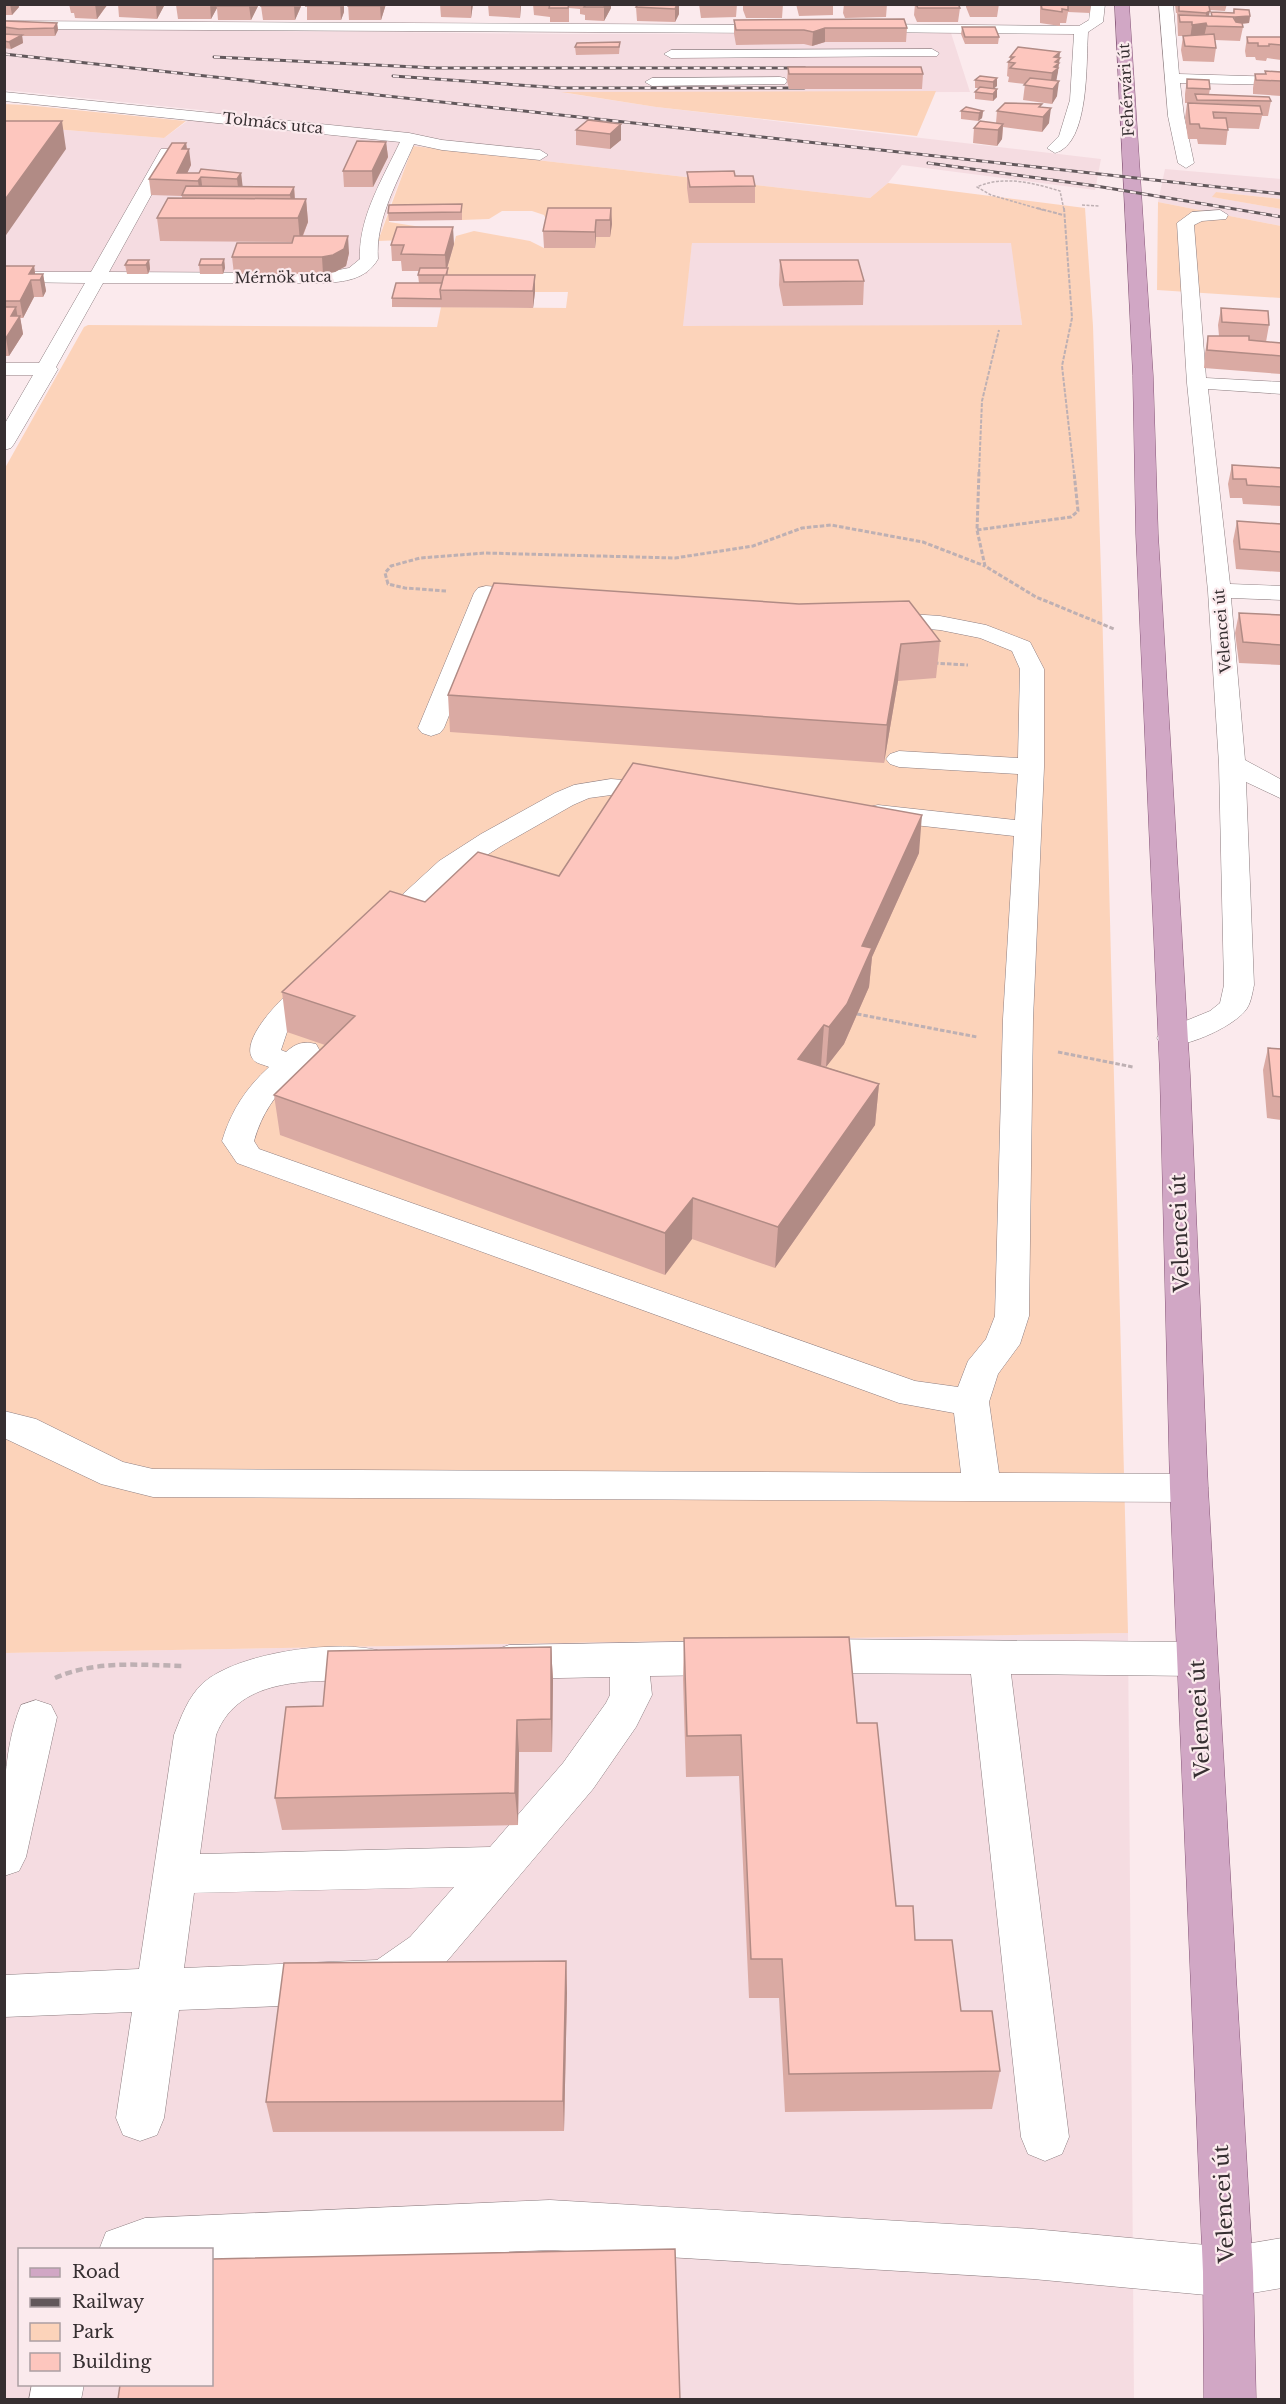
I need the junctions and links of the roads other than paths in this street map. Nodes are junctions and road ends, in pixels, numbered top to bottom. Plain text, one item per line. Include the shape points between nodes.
1 (1098, 4) edge
2 (1122, 4) edge
3 (1166, 4) edge
4 (35, 12) dead end
5 (618, 13) dead end
6 (4, 25) edge
7 (24, 26) junction
8 (856, 28) edge
9 (609, 29) junction
10 (714, 29) junction
11 (796, 29) edge
12 (1081, 30) junction
13 (932, 53) dead end
14 (671, 54) dead end
15 (716, 54) junction
16 (1173, 78) junction
17 (780, 81) dead end
18 (1281, 81) edge
19 (652, 82) dead end
20 (723, 82) junction
21 (4, 96) edge
22 (409, 138) junction
23 (1055, 148) dead end
24 (167, 152) edge
25 (540, 154) dead end
26 (1186, 163) dead end
27 (1131, 175) joint
28 (1220, 215) dead end
29 (4, 277) edge
30 (98, 278) junction
31 (4, 369) edge
32 (48, 369) junction
33 (1197, 383) junction
34 (1281, 388) edge
35 (4, 444) edge
36 (1218, 591) junction
37 (1281, 593) edge
38 (557, 597) edge
39 (856, 617) edge
40 (431, 728) dead end
41 (899, 759) dead end
42 (1232, 764) junction
43 (1030, 767) junction
44 (1281, 791) edge
45 (686, 792) edge
46 (853, 811) edge
47 (1027, 829) junction
48 (365, 942) edge
49 (339, 965) edge
50 (1172, 1038) junction
51 (971, 1402) junction
52 (4, 1424) edge
53 (982, 1487) junction
54 (1189, 1488) junction
55 (989, 1658) junction
56 (1197, 1659) junction
57 (629, 1660) junction
58 (477, 1662) edge
59 (406, 1664) edge
60 (36, 1717) road end
61 (4, 1857) edge
62 (500, 1866) junction
63 (174, 1874) junction
64 (158, 1990) junction
65 (4, 1996) edge
66 (140, 2118) dead end
67 (1045, 2137) dead end
68 (130, 2248) edge
69 (1281, 2263) edge
70 (1228, 2272) junction
71 (1230, 2400) edge

1 - 12 street via 1096,22
2 - 27 main road, Fehérvári út
3 - 16 street
4 - 7 street
5 - 9 street
6 - 7 street
7 - 9 street
8 - 12 street
9 - 10 street
10 - 11 street
10 - 15 street
12 - 23 street via 1077,100 1066,138
13 - 15 street
14 - 15 street
15 - 20 street
16 - 18 street
16 - 26 street
17 - 20 street
19 - 20 street
21 - 22 street, Tolmács utca
22 - 25 street, Tolmács utca via 442,145 512,145
22 - 30 street, Mérnök utca via 376,217 367,249 367,266 357,272 322,278
24 - 30 street
27 - 50 main road, Velencei út
28 - 33 street, Velencei út via 1198,216 1185,223
29 - 30 street, Mérnök utca
30 - 32 street
31 - 32 street
32 - 35 street
33 - 34 street
33 - 36 street, Velencei út
36 - 37 street
36 - 42 street, Velencei út
38 - 40 street via 486,593
39 - 43 street via 940,623 986,632 1022,647 1032,669
41 - 43 street
42 - 44 street
42 - 50 street, Velencei út via 1239,985 1234,1006 1221,1017
43 - 47 street
45 - 48 street via 611,787 583,791 449,867
46 - 47 street
47 - 51 street via 1016,1072 1012,1316 1002,1344 981,1370
49 - 51 street via 271,1029 265,1046 267,1055 306,1063 256,1096 242,1121 238,1141 249,1156 912,1394
50 - 54 main road, Velencei út
51 - 53 street
52 - 53 street via 23,1429 114,1474 153,1483
53 - 54 street
54 - 56 main road, Velencei út
55 - 56 street
55 - 57 street
55 - 67 street
56 - 70 main road, Velencei út
57 - 58 street
57 - 62 street via 631,1695 621,1715 578,1776
59 - 63 street via 289,1666 255,1675 225,1690 204,1712 195,1735
60 - 61 street
62 - 63 street
62 - 64 street via 426,1952 385,1980
63 - 64 street
64 - 65 street
64 - 66 street
68 - 70 street via 145,2243 550,2225 1033,2254
69 - 70 street
70 - 71 main road, Velencei út

